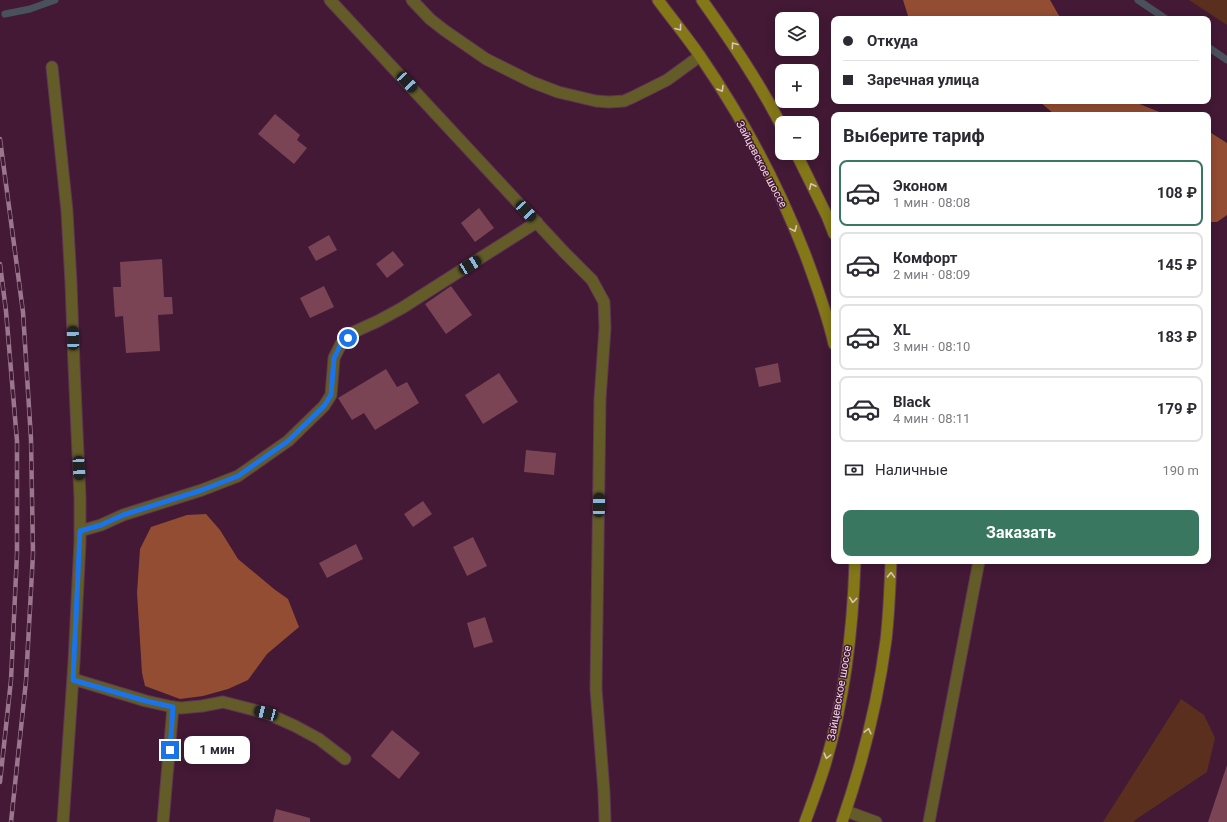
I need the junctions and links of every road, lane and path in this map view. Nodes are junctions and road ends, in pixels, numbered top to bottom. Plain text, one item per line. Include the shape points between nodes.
1 (330, 0) edge
2 (412, 0) edge
3 (658, 0) edge
4 (702, 0) edge
5 (700, 56) junction
6 (52, 67) dead end
7 (776, 116) edge
8 (799, 160) edge
9 (537, 222) junction
10 (831, 226) edge
11 (831, 334) edge
12 (80, 531) junction
13 (855, 564) edge
14 (891, 564) edge
15 (978, 564) edge
16 (73, 680) junction
17 (173, 707) junction
18 (345, 759) dead end
19 (846, 811) junction
20 (63, 822) edge
21 (163, 822) edge
22 (605, 822) edge
23 (805, 822) edge
24 (842, 822) edge
25 (876, 822) edge
26 (930, 822) edge

1 - 9 street
2 - 5 street via 430,19 486,59 558,92 596,101 624,101 667,80
3 -> 5 main road, Зайцевское шоссе
7 -> 4 main road via 742,57
5 -> 11 main road, Зайцевское шоссе via 776,186 816,284
6 - 12 street via 71,276
10 -> 8 main road
9 - 12 street via 402,308 354,332 341,344 334,358 331,395 324,406 288,441 238,476
9 - 22 street via 592,280 604,302 596,688
12 - 16 street
13 -> 23 main road, Зайцевское шоссе via 850,629 838,709 825,765
19 -> 14 main road via 869,730 880,677 889,609
15 - 26 street
16 - 17 street
16 - 20 street
17 - 18 street via 195,707 222,702 266,713 296,726
17 - 21 street
19 - 24 main road
19 - 25 street

